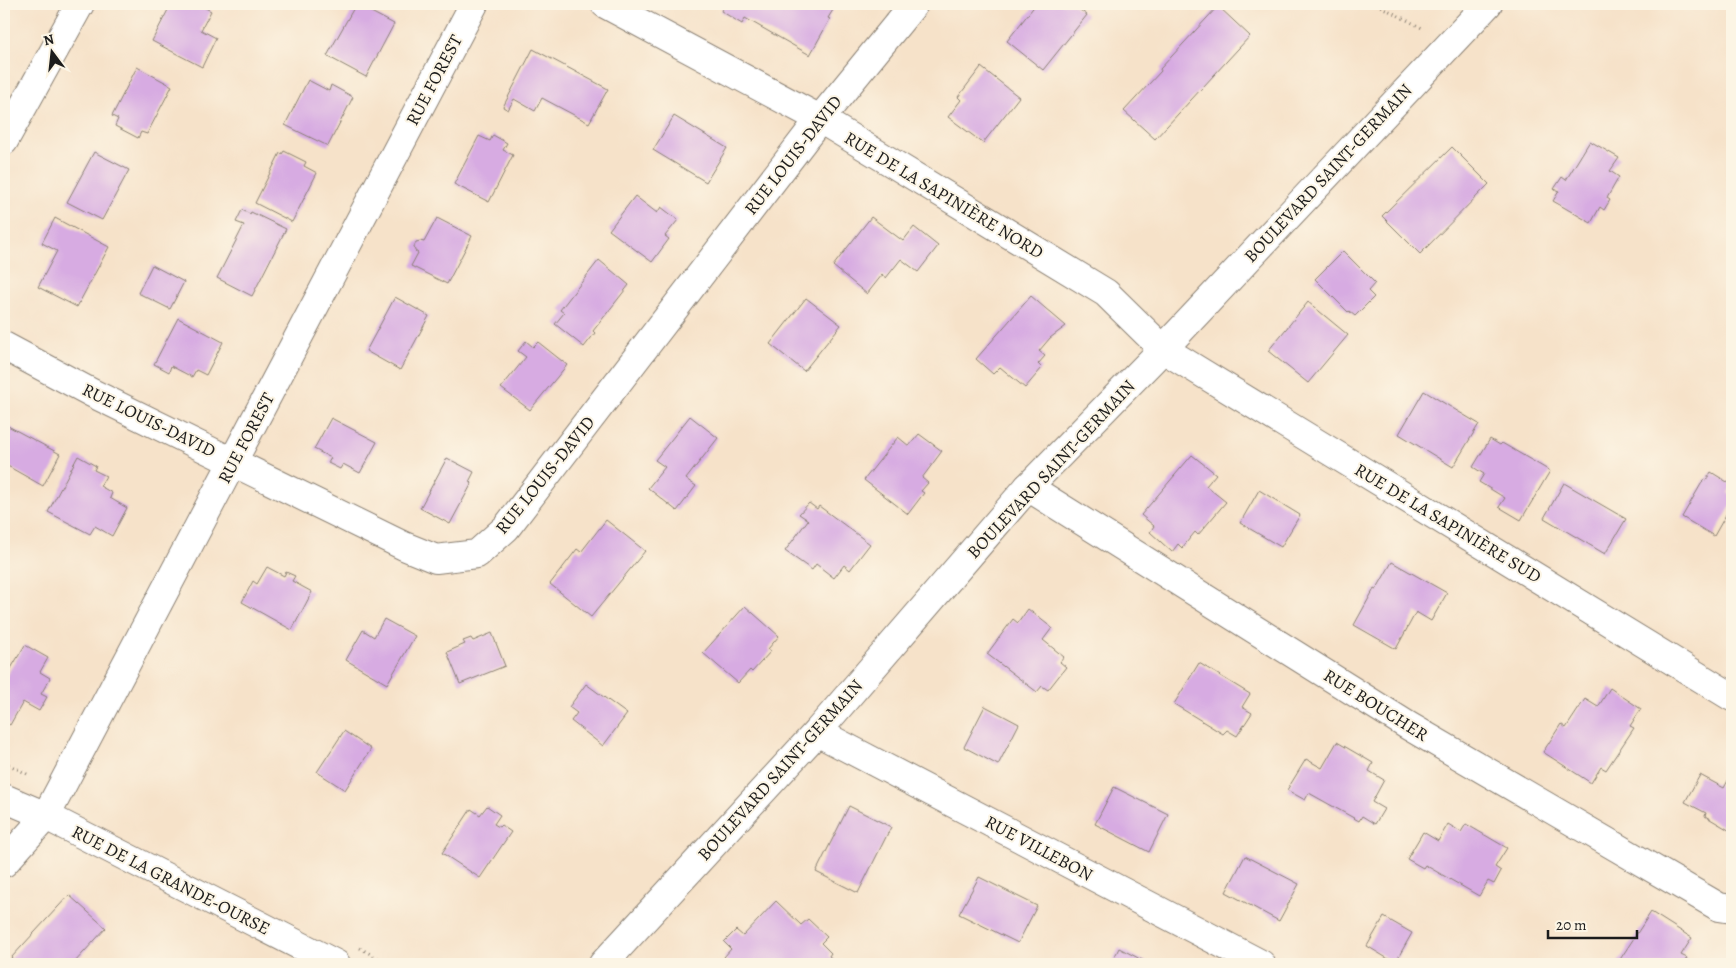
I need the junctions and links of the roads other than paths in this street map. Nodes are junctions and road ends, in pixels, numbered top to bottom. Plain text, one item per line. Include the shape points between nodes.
1 (80, 4) edge
2 (474, 4) edge
3 (605, 4) edge
4 (914, 4) edge
5 (1488, 4) edge
6 (820, 119) junction
7 (4, 141) edge
8 (4, 346) edge
9 (1163, 349) junction
10 (234, 462) junction
11 (1028, 488) junction
12 (1732, 697) edge
13 (817, 732) junction
14 (4, 798) edge
15 (46, 816) junction
16 (4, 863) edge
17 (1732, 909) edge
18 (336, 964) edge
19 (603, 964) edge
20 (1262, 964) edge

1 - 7 street
2 - 10 street, RUE FOREST
3 - 6 street, RUE DE LA SAPINIÈRE NORD
4 - 6 street, RUE LOUIS-DAVID
5 - 9 street, BOULEVARD SAINT-GERMAIN
6 - 9 street, RUE DE LA SAPINIÈRE NORD via 1106,293
6 - 10 street, RUE LOUIS-DAVID via 506,528 476,554 436,559
8 - 10 street, RUE LOUIS-DAVID
9 - 11 street, BOULEVARD SAINT-GERMAIN
9 - 12 street, RUE DE LA SAPINIÈRE SUD
10 - 15 street, RUE FOREST
11 - 13 street, BOULEVARD SAINT-GERMAIN
11 - 17 street, RUE BOUCHER via 1407,725 1719,907
13 - 19 street, BOULEVARD SAINT-GERMAIN
13 - 20 street, RUE VILLEBON
14 - 15 street, RUE DE LA GRANDE-OURSE
15 - 16 street, RUE FOREST
15 - 18 street, RUE DE LA GRANDE-OURSE

